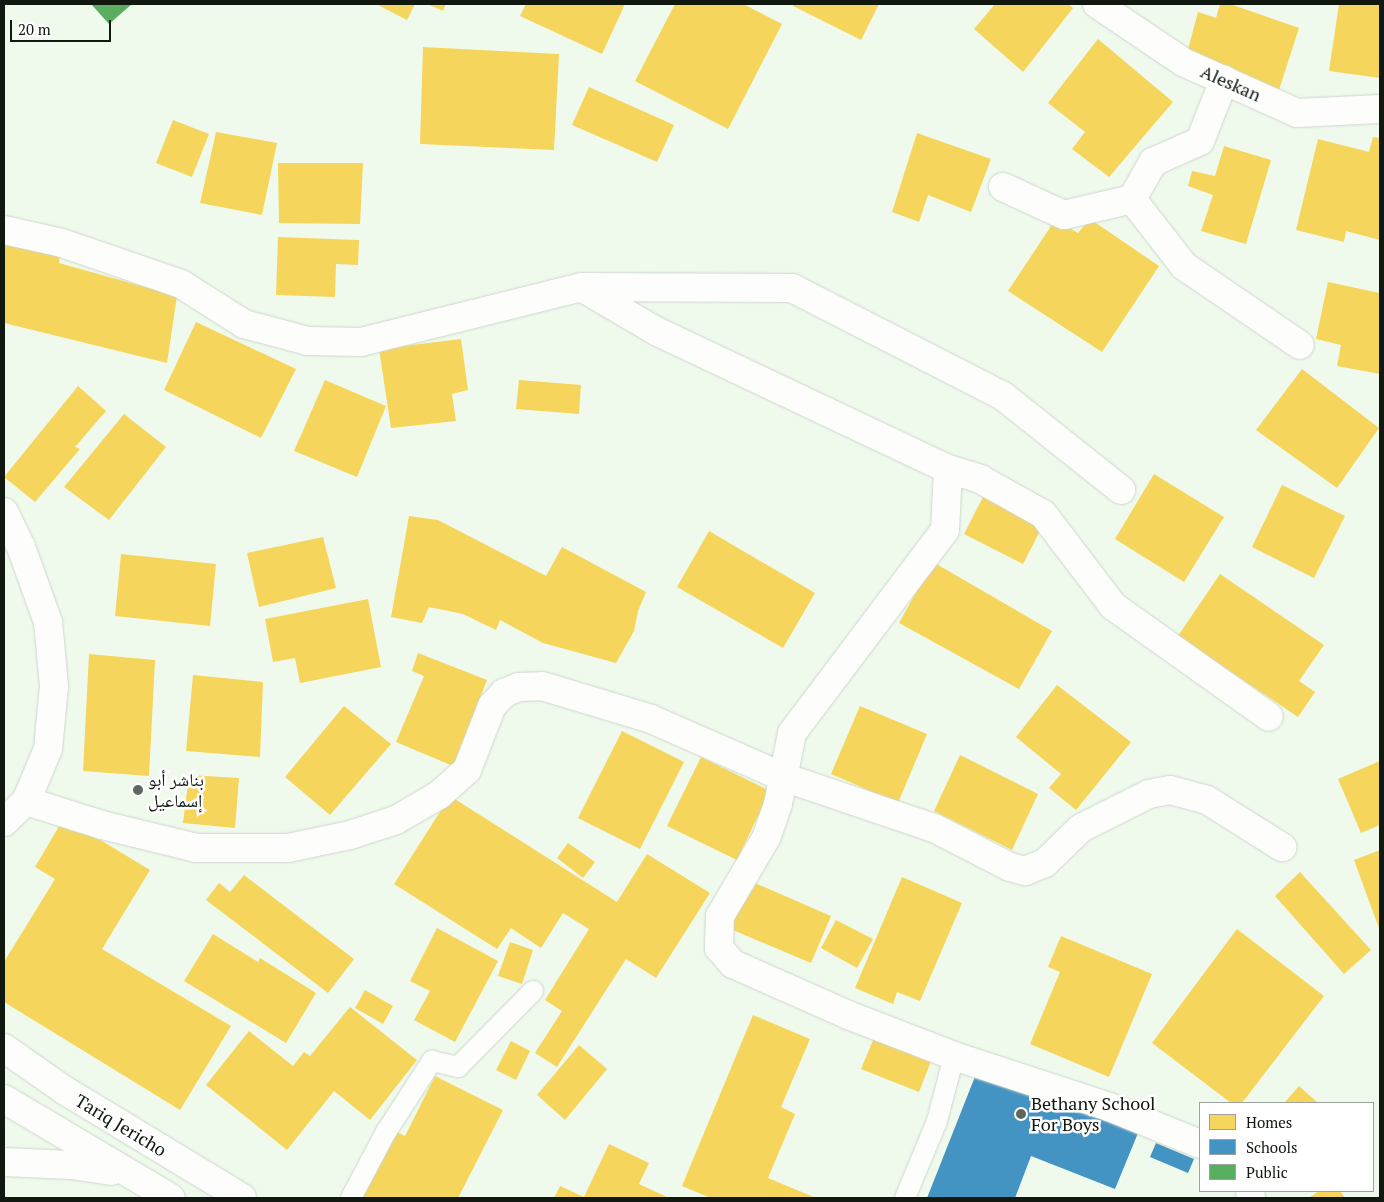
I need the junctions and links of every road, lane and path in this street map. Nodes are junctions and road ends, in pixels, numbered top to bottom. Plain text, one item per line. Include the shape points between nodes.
1 (1097, 4) edge
2 (1224, 80) junction
3 (1380, 109) edge
4 (1003, 187) dead end
5 (1132, 199) junction
6 (4, 230) edge
7 (581, 287) junction
8 (1300, 345) dead end
9 (948, 469) junction
10 (1122, 490) dead end
11 (4, 512) edge
12 (1269, 718) dead end
13 (783, 777) junction
14 (26, 801) junction
15 (4, 822) edge
16 (1282, 847) dead end
17 (533, 991) dead end
18 (4, 1048) edge
19 (954, 1056) junction
20 (4, 1099) edge
21 (1199, 1144) edge
22 (4, 1162) edge
23 (137, 1179) junction
24 (171, 1198) edge
25 (242, 1198) edge
26 (351, 1198) edge
27 (905, 1198) edge

1 - 2 street, Aleskan via 1182,62
2 - 3 street, Aleskan via 1297,113
2 - 5 street via 1200,141 1153,162
4 - 5 street via 1064,215
5 - 8 street via 1184,266
6 - 7 street via 62,243 181,284 244,324 308,341 361,342
7 - 9 street via 656,331
7 - 10 street via 792,288 1003,396
9 - 12 street via 980,479 1043,514 1113,606
9 - 13 street via 945,530 792,733
11 - 14 street via 21,547 48,622 54,686 48,749
13 - 14 street via 651,719 542,686 519,687 504,692 492,706 467,770 439,795 396,820 350,835 288,848 196,848 102,825
13 - 16 street via 934,828 1010,867 1025,871 1045,863 1081,828 1149,794 1170,790 1207,800
13 - 19 street via 766,838 720,916 719,948 733,964 766,980
14 - 15 street
17 - 26 lane via 458,1067 432,1061 386,1132
18 - 25 street, Tariq Jericho via 64,1090
19 - 21 street via 1060,1089
19 - 27 lane via 937,1121
20 - 23 street
22 - 23 street via 105,1169
23 - 24 street

